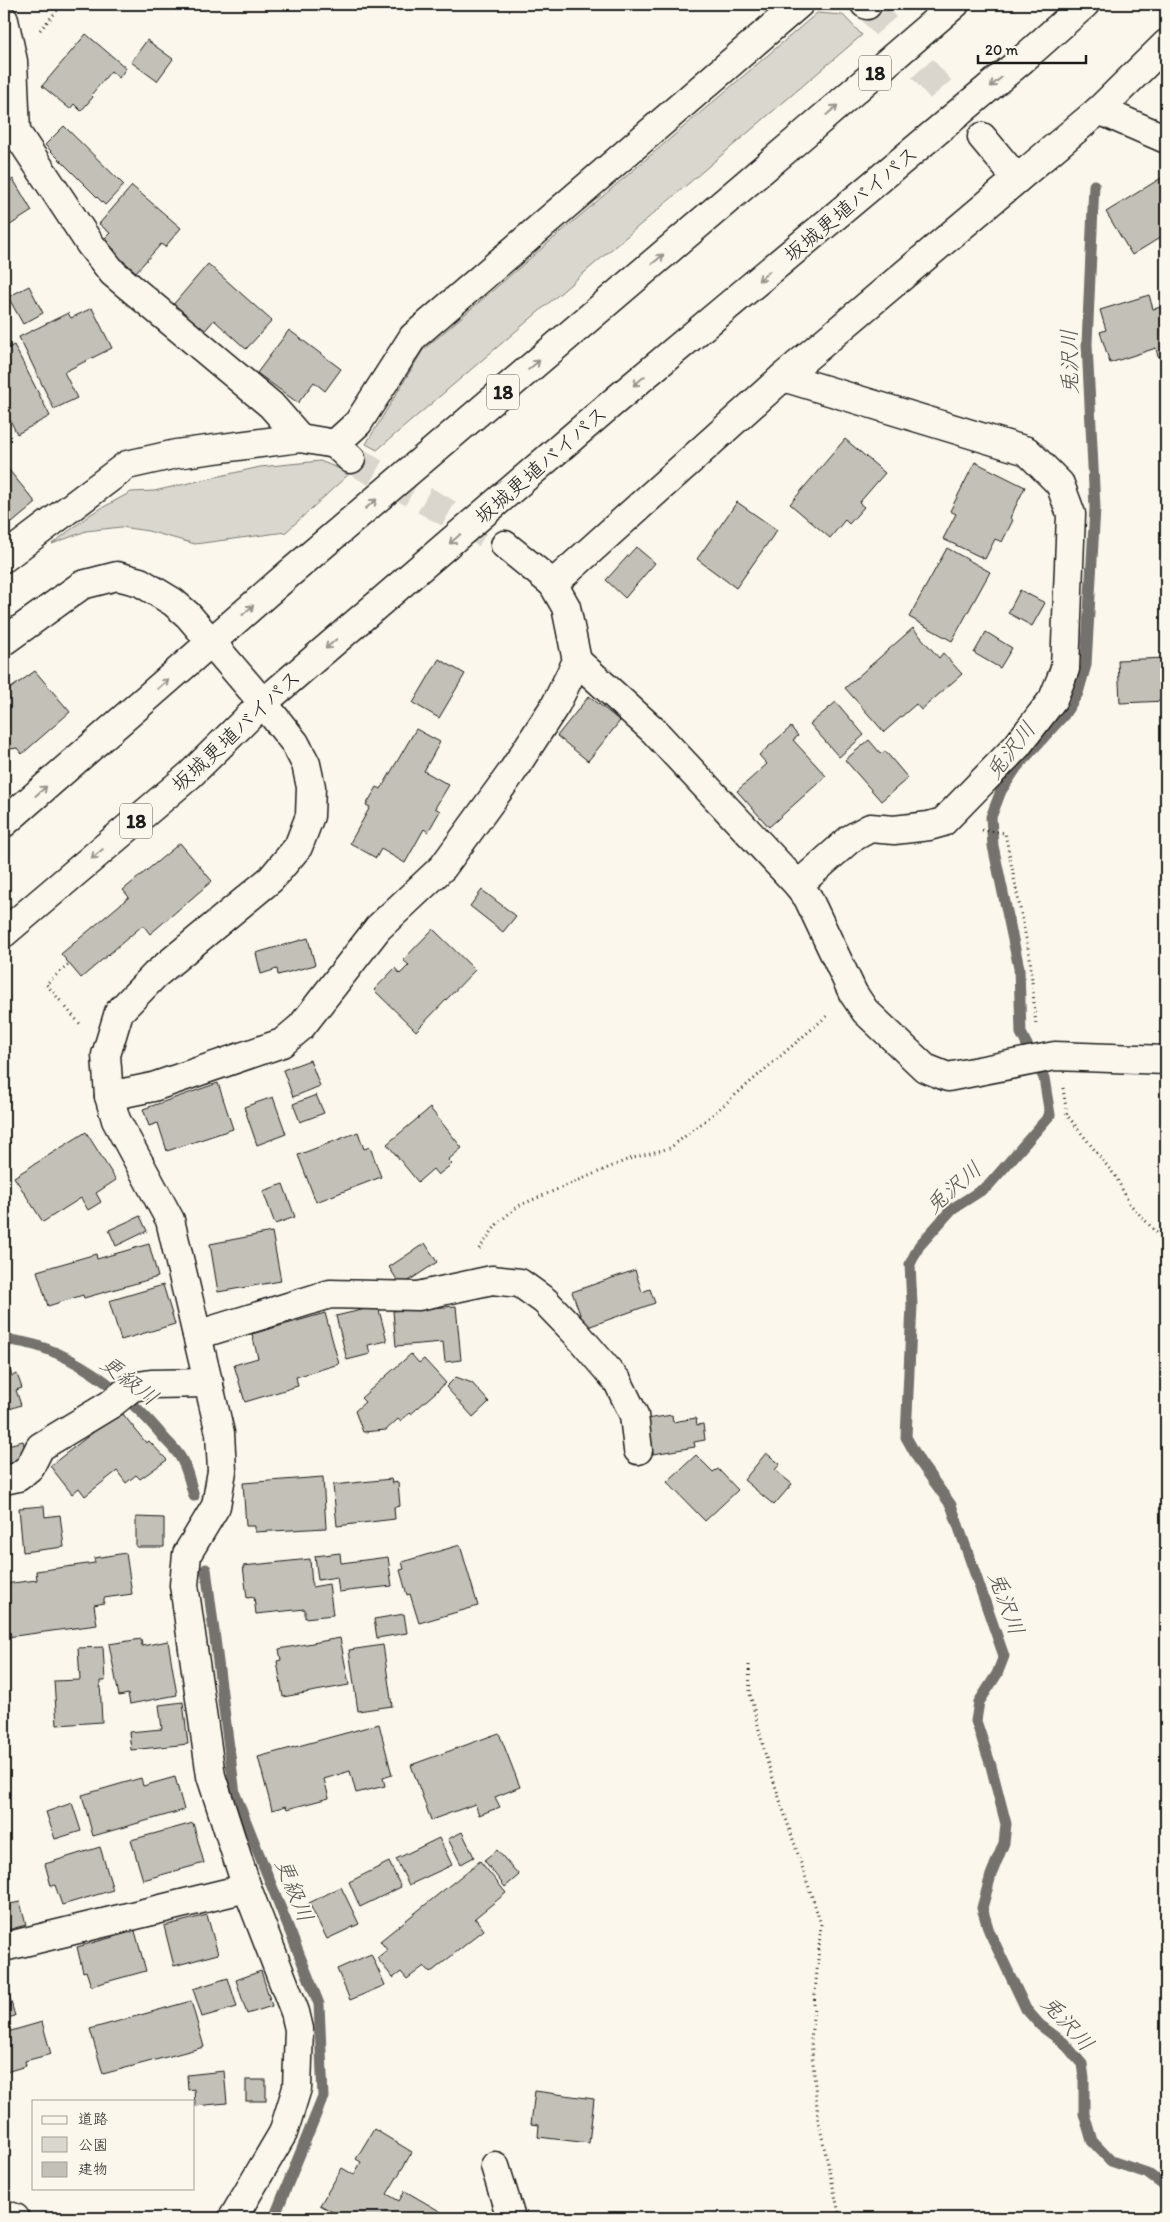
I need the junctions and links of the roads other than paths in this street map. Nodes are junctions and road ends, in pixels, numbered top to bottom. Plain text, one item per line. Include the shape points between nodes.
1 (799, 4) edge
2 (954, 4) edge
3 (1085, 4) edge
4 (4, 20) edge
5 (1166, 44) edge
6 (1099, 110) junction
7 (982, 137) tunnel mouth
8 (10, 138) edge
9 (1166, 139) edge
10 (1017, 179) junction
11 (783, 377) junction
12 (300, 438) junction
13 (505, 545) tunnel mouth
14 (4, 558) edge
15 (553, 584) junction
16 (4, 641) edge
17 (211, 643) junction
18 (577, 661) junction
19 (263, 703) junction
20 (4, 822) edge
21 (798, 886) junction
22 (4, 933) edge
23 (1166, 1060) edge
24 (109, 1096) junction
25 (198, 1335) junction
26 (209, 1383) junction
27 (638, 1450) dead end
28 (4, 1480) edge
29 (246, 1888) junction
30 (4, 1947) edge
31 (495, 2166) dead end
32 (4, 2214) edge
33 (15, 2218) edge
34 (233, 2218) edge
35 (512, 2218) edge

1 - 12 main road via 412,337 343,452
17 -> 2 main road, 18
3 -> 19 main road, 坂城更埴バイパス / 18
4 - 8 main road via 13,62
5 - 6 main road
6 - 9 main road
6 - 10 main road
7 - 10 main road
8 - 12 main road via 113,273 271,405
10 - 11 main road
11 - 15 main road
11 - 21 main road via 1027,451 1060,484 1071,514 1065,669 1053,699 1017,746 943,822 894,830 870,828 850,839
12 - 14 main road via 176,454 127,465
13 - 15 main road
15 - 18 main road via 566,607
16 - 17 main road via 82,585 117,576 140,582 173,602
17 - 19 main road
20 -> 17 main road, 18
18 - 21 main road via 653,730
18 - 24 main road via 556,704 512,772 443,867 378,928 301,1027 282,1043 153,1087
19 -> 22 main road, 坂城更埴バイパス / 18 via 190,775
19 - 24 main road via 295,743 306,764 310,816 298,847 271,879 155,975 119,1012 106,1055
21 - 23 main road via 808,898 853,993 865,1011 925,1068 948,1077 1040,1060
24 - 25 main road via 116,1120 170,1220
25 - 26 main road
25 - 27 main road via 330,1294 418,1296 492,1280 520,1283 575,1332 618,1382 634,1415
26 - 28 main road via 132,1387 40,1447 30,1467 18,1477
26 - 29 main road via 220,1433 222,1471 216,1506 187,1554 184,1585 211,1776
29 - 30 main road
29 - 34 main road via 296,2012 299,2029 297,2088 282,2133
31 - 35 main road
32 - 33 main road

